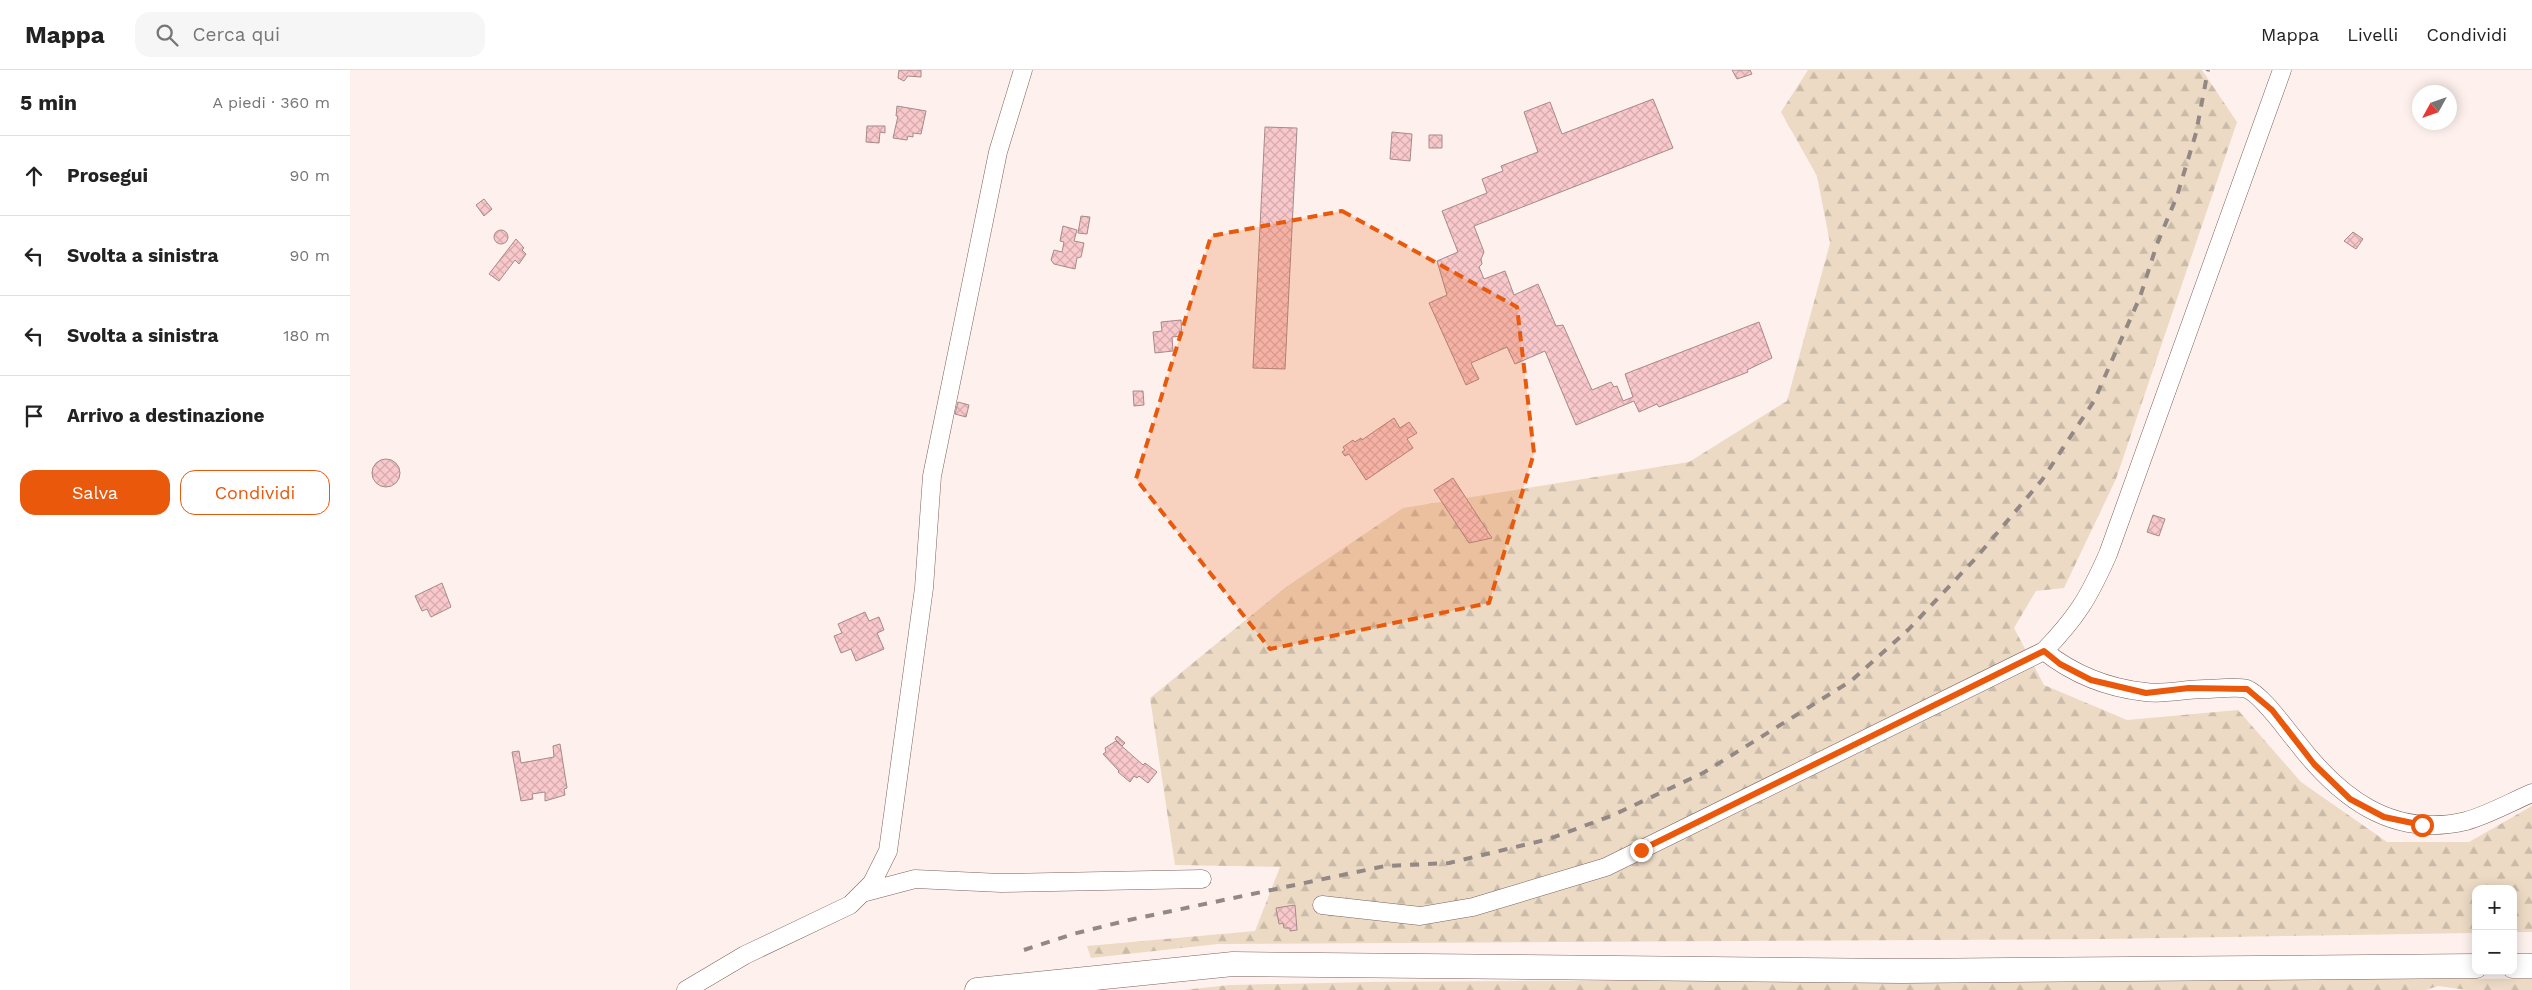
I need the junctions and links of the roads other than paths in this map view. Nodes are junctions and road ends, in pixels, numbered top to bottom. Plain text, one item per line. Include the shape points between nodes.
1 (1023, 70) edge
2 (2282, 70) edge
3 (2044, 651) junction
4 (2532, 793) edge
5 (1202, 879) dead end
6 (862, 894) junction
7 (1322, 905) dead end
8 (2472, 966) edge
9 (2517, 966) edge
10 (2532, 966) edge
11 (686, 990) edge
12 (977, 990) edge

1 - 6 street via 998,152 932,476 924,588 888,851 872,884
2 - 3 street via 2108,554 2090,596 2072,623
3 - 4 street via 2060,664 2091,680 2146,693 2189,688 2247,689 2272,710 2314,764 2350,799 2384,817 2422,825 2466,821
3 - 7 street via 1606,867 1473,907 1420,916
5 - 6 street via 1001,883 915,879
6 - 11 street via 850,905 745,955
8 - 12 main road via 1902,971 1233,964
9 - 10 main road

